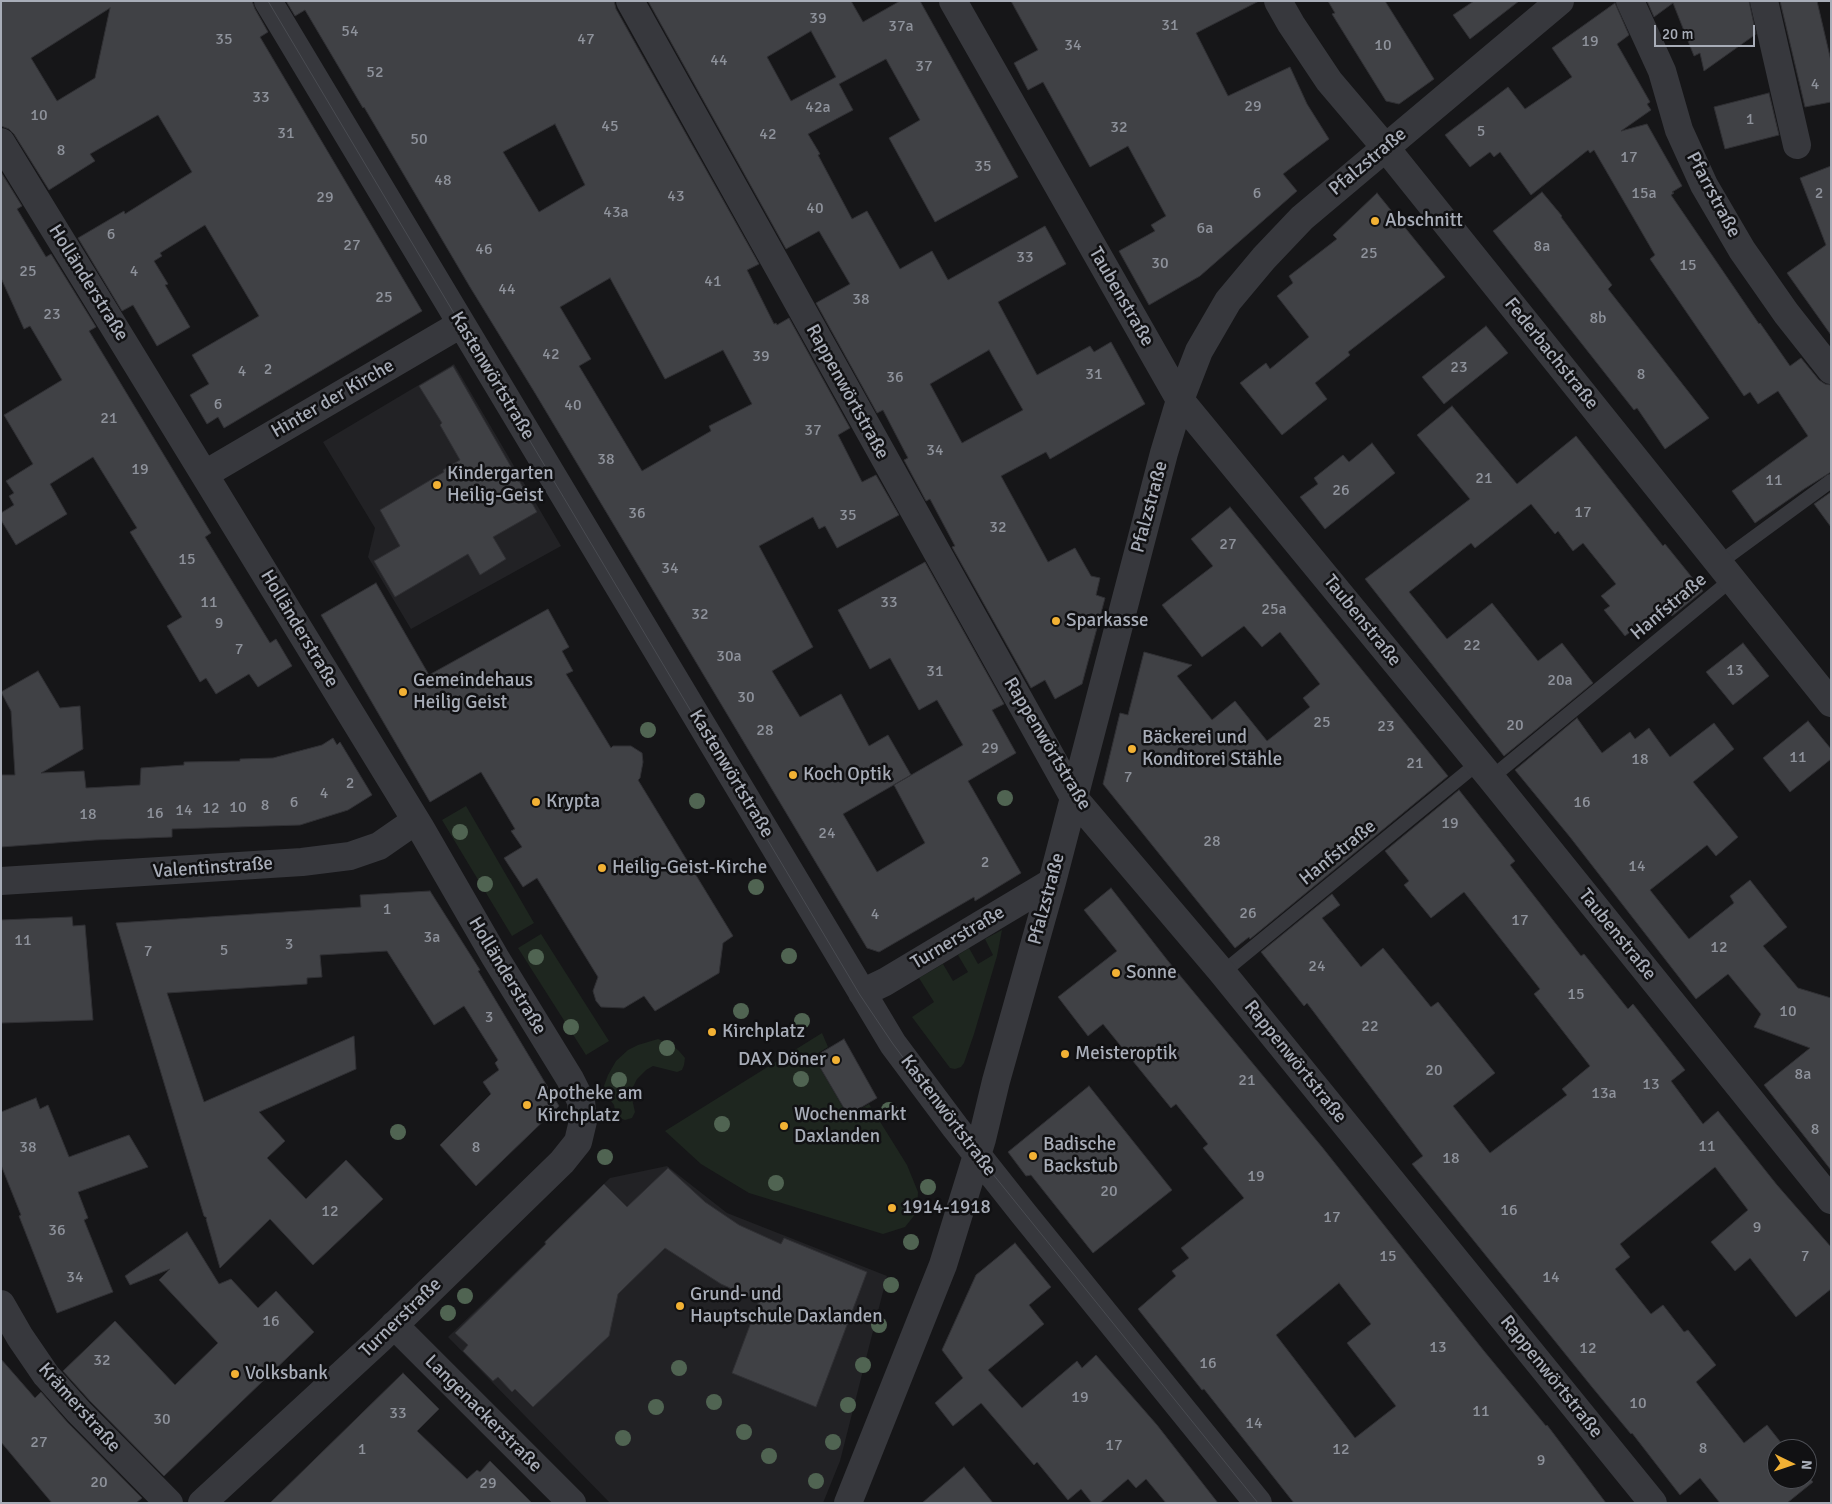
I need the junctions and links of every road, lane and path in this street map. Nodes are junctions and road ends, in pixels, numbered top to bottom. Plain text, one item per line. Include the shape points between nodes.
1 (268, 1) edge
2 (630, 1) edge
3 (953, 1) edge
4 (1278, 1) edge
5 (1560, 1) edge
6 (1630, 1) edge
7 (1764, 1) edge
8 (1, 142) edge
9 (1797, 145) dead end
10 (1385, 147) junction
11 (461, 324) junction
12 (1831, 370) edge
13 (1180, 400) junction
14 (205, 474) junction
15 (1831, 481) edge
16 (1725, 571) junction
17 (1831, 703) edge
18 (1485, 771) junction
19 (1074, 798) junction
20 (416, 821) junction
21 (1, 881) edge
22 (1052, 882) junction
23 (1222, 973) junction
24 (862, 993) junction
25 (583, 1121) joint
26 (977, 1154) junction
27 (1831, 1200) edge
28 (1, 1304) edge
29 (394, 1325) junction
30 (169, 1503) edge
31 (202, 1503) edge
32 (572, 1503) edge
33 (848, 1503) edge
34 (1258, 1503) edge
35 (1653, 1503) edge

1 - 11 street, Kastenwörtstraße
2 - 19 street, Rappenwörtstraße
3 - 13 street, Taubenstraße
4 - 10 street, Federbachstraße via 1330,81
5 - 10 street, Pfalzstraße
6 - 12 street, Pfarrstraße via 1662,72 1679,130 1704,185 1742,250
7 - 9 street
8 - 14 street, Holländerstraße
10 - 13 street, Pfalzstraße via 1302,218 1228,301 1199,351
10 - 16 street, Federbachstraße
11 - 14 street, Hinter der Kirche
11 - 24 street, Kastenwörtstraße
13 - 18 street, Taubenstraße
13 - 19 street, Pfalzstraße
14 - 20 street, Holländerstraße
15 - 16 lane, Hanfstraße
16 - 17 street, Federbachstraße
16 - 18 lane, Hanfstraße
18 - 23 lane, Hanfstraße
18 - 27 street, Taubenstraße
19 - 22 street, Pfalzstraße
19 - 23 street, Rappenwörtstraße
20 - 21 street, Valentinstraße via 379,846 350,856 302,862
20 - 25 street, Holländerstraße via 573,1084 581,1101
22 - 24 street, Turnerstraße
22 - 26 street, Pfalzstraße
23 - 35 street, Rappenwörtstraße
24 - 26 street, Kastenwörtstraße via 893,1044
25 - 29 street, Turnerstraße via 578,1142 562,1162
26 - 33 street, Pfalzstraße via 943,1265
26 - 34 street, Kastenwörtstraße
28 - 30 street, Krämerstraße via 46,1375
29 - 31 street, Turnerstraße
29 - 32 street, Langenackerstraße

